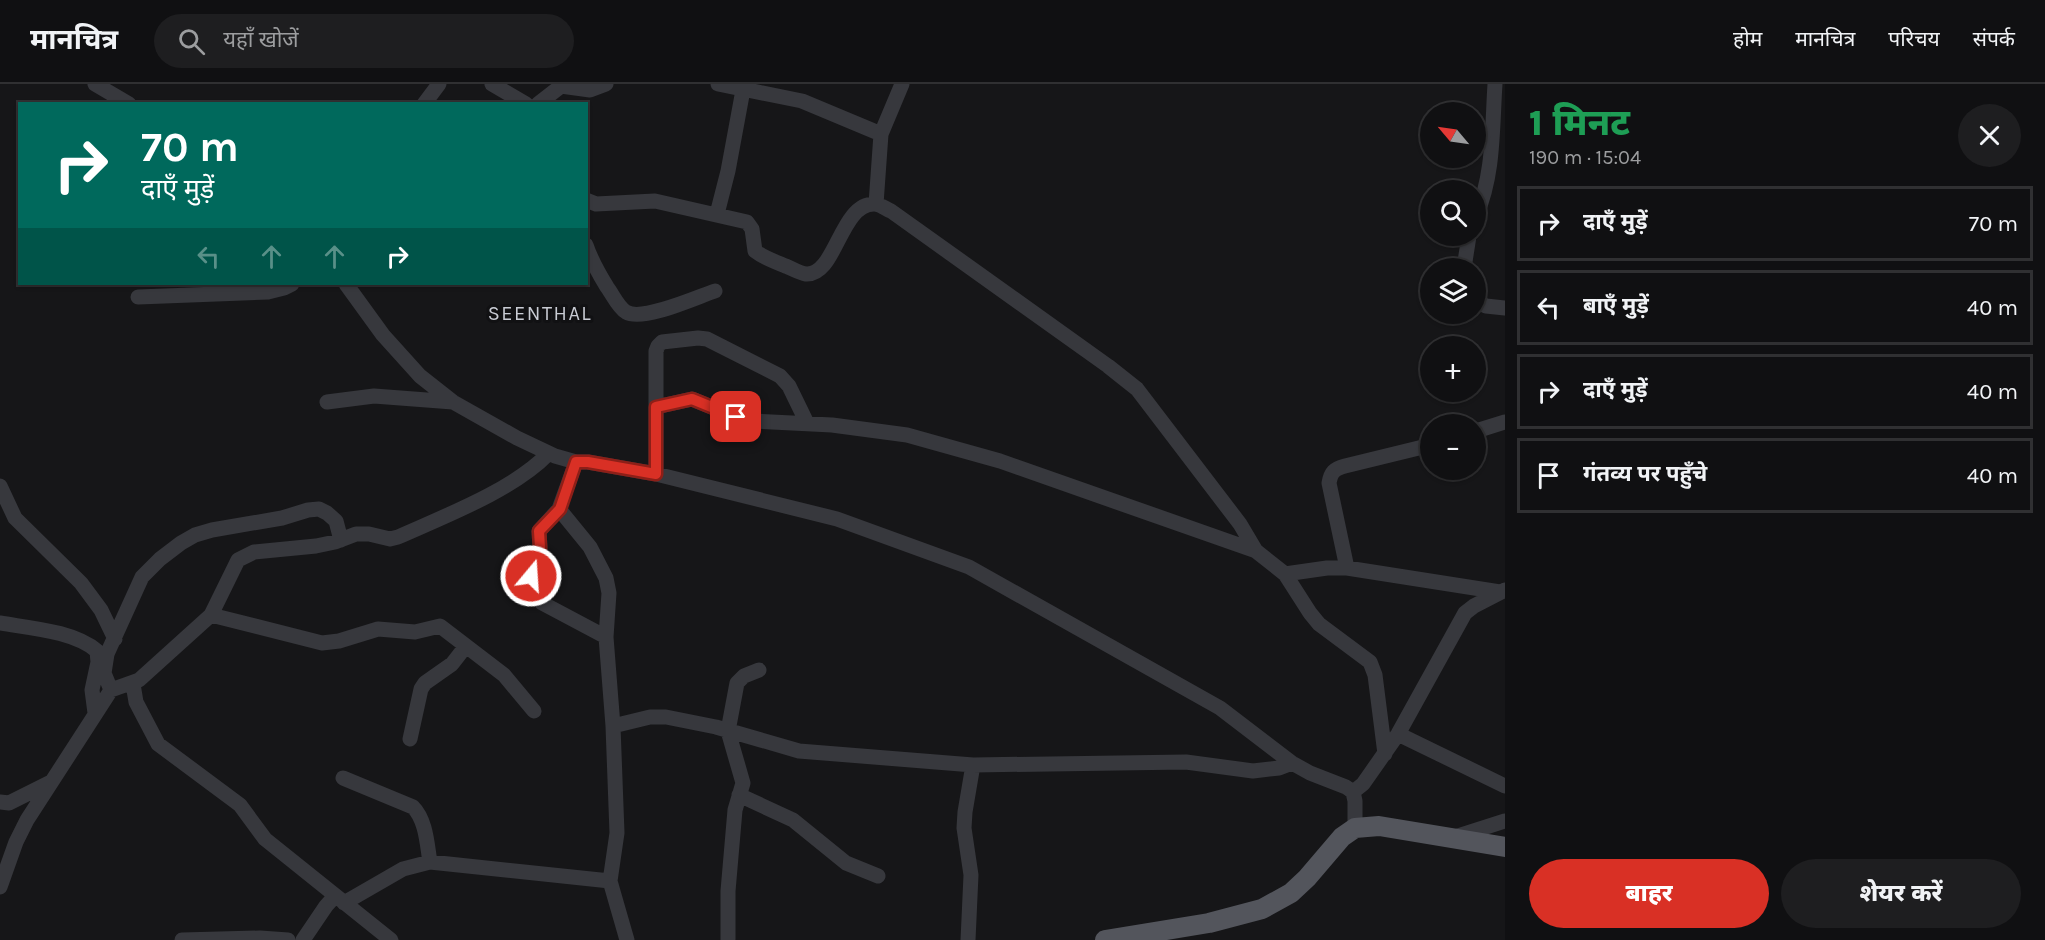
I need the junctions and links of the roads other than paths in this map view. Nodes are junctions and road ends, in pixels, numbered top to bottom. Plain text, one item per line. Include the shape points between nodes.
1 (95, 84) edge
2 (439, 84) edge
3 (492, 84) edge
4 (606, 84) edge
5 (718, 84) edge
6 (902, 84) edge
7 (1495, 84) edge
8 (562, 85) edge
9 (743, 90) junction
10 (126, 102) edge
11 (426, 102) edge
12 (523, 102) edge
13 (541, 102) edge
14 (881, 134) junction
15 (1486, 188) edge
16 (876, 204) junction
17 (588, 206) edge
18 (717, 214) junction
19 (588, 250) edge
20 (290, 285) edge
21 (347, 285) edge
22 (715, 291) dead end
23 (138, 297) dead end
24 (1486, 306) edge
25 (1505, 308) edge
26 (327, 402) dead end
27 (453, 402) junction
28 (656, 407) junction
29 (1505, 422) edge
30 (807, 423) junction
31 (1486, 428) edge
32 (1420, 448) edge
33 (548, 454) junction
34 (576, 462) junction
35 (656, 474) junction
36 (0, 486) edge
37 (560, 509) junction
38 (341, 540) junction
39 (1256, 551) junction
40 (1347, 568) junction
41 (1285, 574) junction
42 (1503, 591) edge
43 (211, 615) junction
44 (0, 623) edge
45 (606, 637) junction
46 (115, 639) junction
47 (466, 646) junction
48 (759, 670) dead end
49 (133, 684) junction
50 (111, 690) junction
51 (534, 711) dead end
52 (95, 712) junction
53 (613, 726) junction
54 (728, 730) junction
55 (1398, 734) junction
56 (410, 738) dead end
57 (1385, 754) junction
58 (1292, 763) junction
59 (974, 765) junction
60 (343, 778) dead end
61 (51, 781) junction
62 (1505, 786) edge
63 (1353, 792) junction
64 (739, 795) junction
65 (3, 806) edge
66 (1505, 821) edge
67 (1354, 828) junction
68 (1455, 837) junction
69 (1505, 847) edge
70 (430, 862) junction
71 (878, 876) dead end
72 (610, 881) junction
73 (0, 887) edge
74 (340, 899) junction
75 (1178, 934) edge
76 (182, 940) edge
77 (288, 940) edge
78 (303, 940) edge
79 (391, 940) edge
80 (627, 940) edge
81 (730, 940) edge
82 (968, 940) edge
83 (1105, 940) edge

1 - 10 street
2 - 11 street
3 - 12 street
4 - 8 street via 590,90
5 - 9 street
6 - 14 street
7 - 15 street via 1491,166
8 - 13 street
9 - 14 street via 816,105
9 - 18 street
14 - 16 street
16 - 18 street via 856,211 824,264 816,272 806,274 755,250 747,222
16 - 39 street via 901,218 1137,389 1240,524
17 - 18 street via 655,201
19 - 22 street via 621,308 632,315 664,309
20 - 23 street via 268,292
21 - 27 street via 383,335 420,376
24 - 25 street
26 - 27 street via 374,396
27 - 33 street
28 - 30 street via 692,399 754,422
28 - 30 street via 658,346 669,340 698,338 780,375
28 - 35 street
29 - 31 street
30 - 39 street via 907,435 1000,461
32 - 40 street via 1339,467 1331,474 1329,483
33 - 34 street
33 - 38 street via 530,471 449,516 398,537 363,533
34 - 35 street
34 - 37 street
35 - 58 street via 837,519 969,567 1220,708
36 - 46 street via 15,518 81,583 98,605
37 - 45 street via 590,547 606,579
37 - 45 street via 539,531 540,548 529,584 531,592 542,603
38 - 43 street via 245,555 232,568
38 - 46 street via 336,521 319,509 195,535 142,577
39 - 41 street
40 - 41 street
40 - 42 street
41 - 57 street via 1319,624 1370,662
42 - 55 street via 1474,606 1459,621
43 - 47 street via 322,643 378,628 404,632 440,626
43 - 49 street
44 - 52 street via 62,635 97,651 92,690
45 - 53 street
46 - 50 street via 104,673
47 - 51 street via 504,675
47 - 56 street via 452,664 421,689
48 - 54 street via 737,683
49 - 50 street
49 - 74 street via 136,702 158,744 240,805 265,839
50 - 52 street
52 - 61 street
53 - 54 street via 658,716
53 - 72 street via 617,833
54 - 59 street via 799,751
54 - 64 street via 742,778
55 - 57 street
55 - 62 street
57 - 63 street via 1364,784
58 - 59 street via 1253,771 1186,762
58 - 63 street
59 - 82 street via 964,828 971,875
60 - 70 street via 413,807 422,820
61 - 65 street
61 - 73 street via 22,831
63 - 67 street
64 - 71 street via 793,820 846,863
64 - 81 street via 728,891
66 - 68 street
67 - 68 main road via 1379,826
67 - 75 main road via 1307,878 1278,901
68 - 69 main road
70 - 72 street
70 - 74 street
72 - 80 street
74 - 78 street via 326,906
74 - 79 street
75 - 83 main road
76 - 77 street

